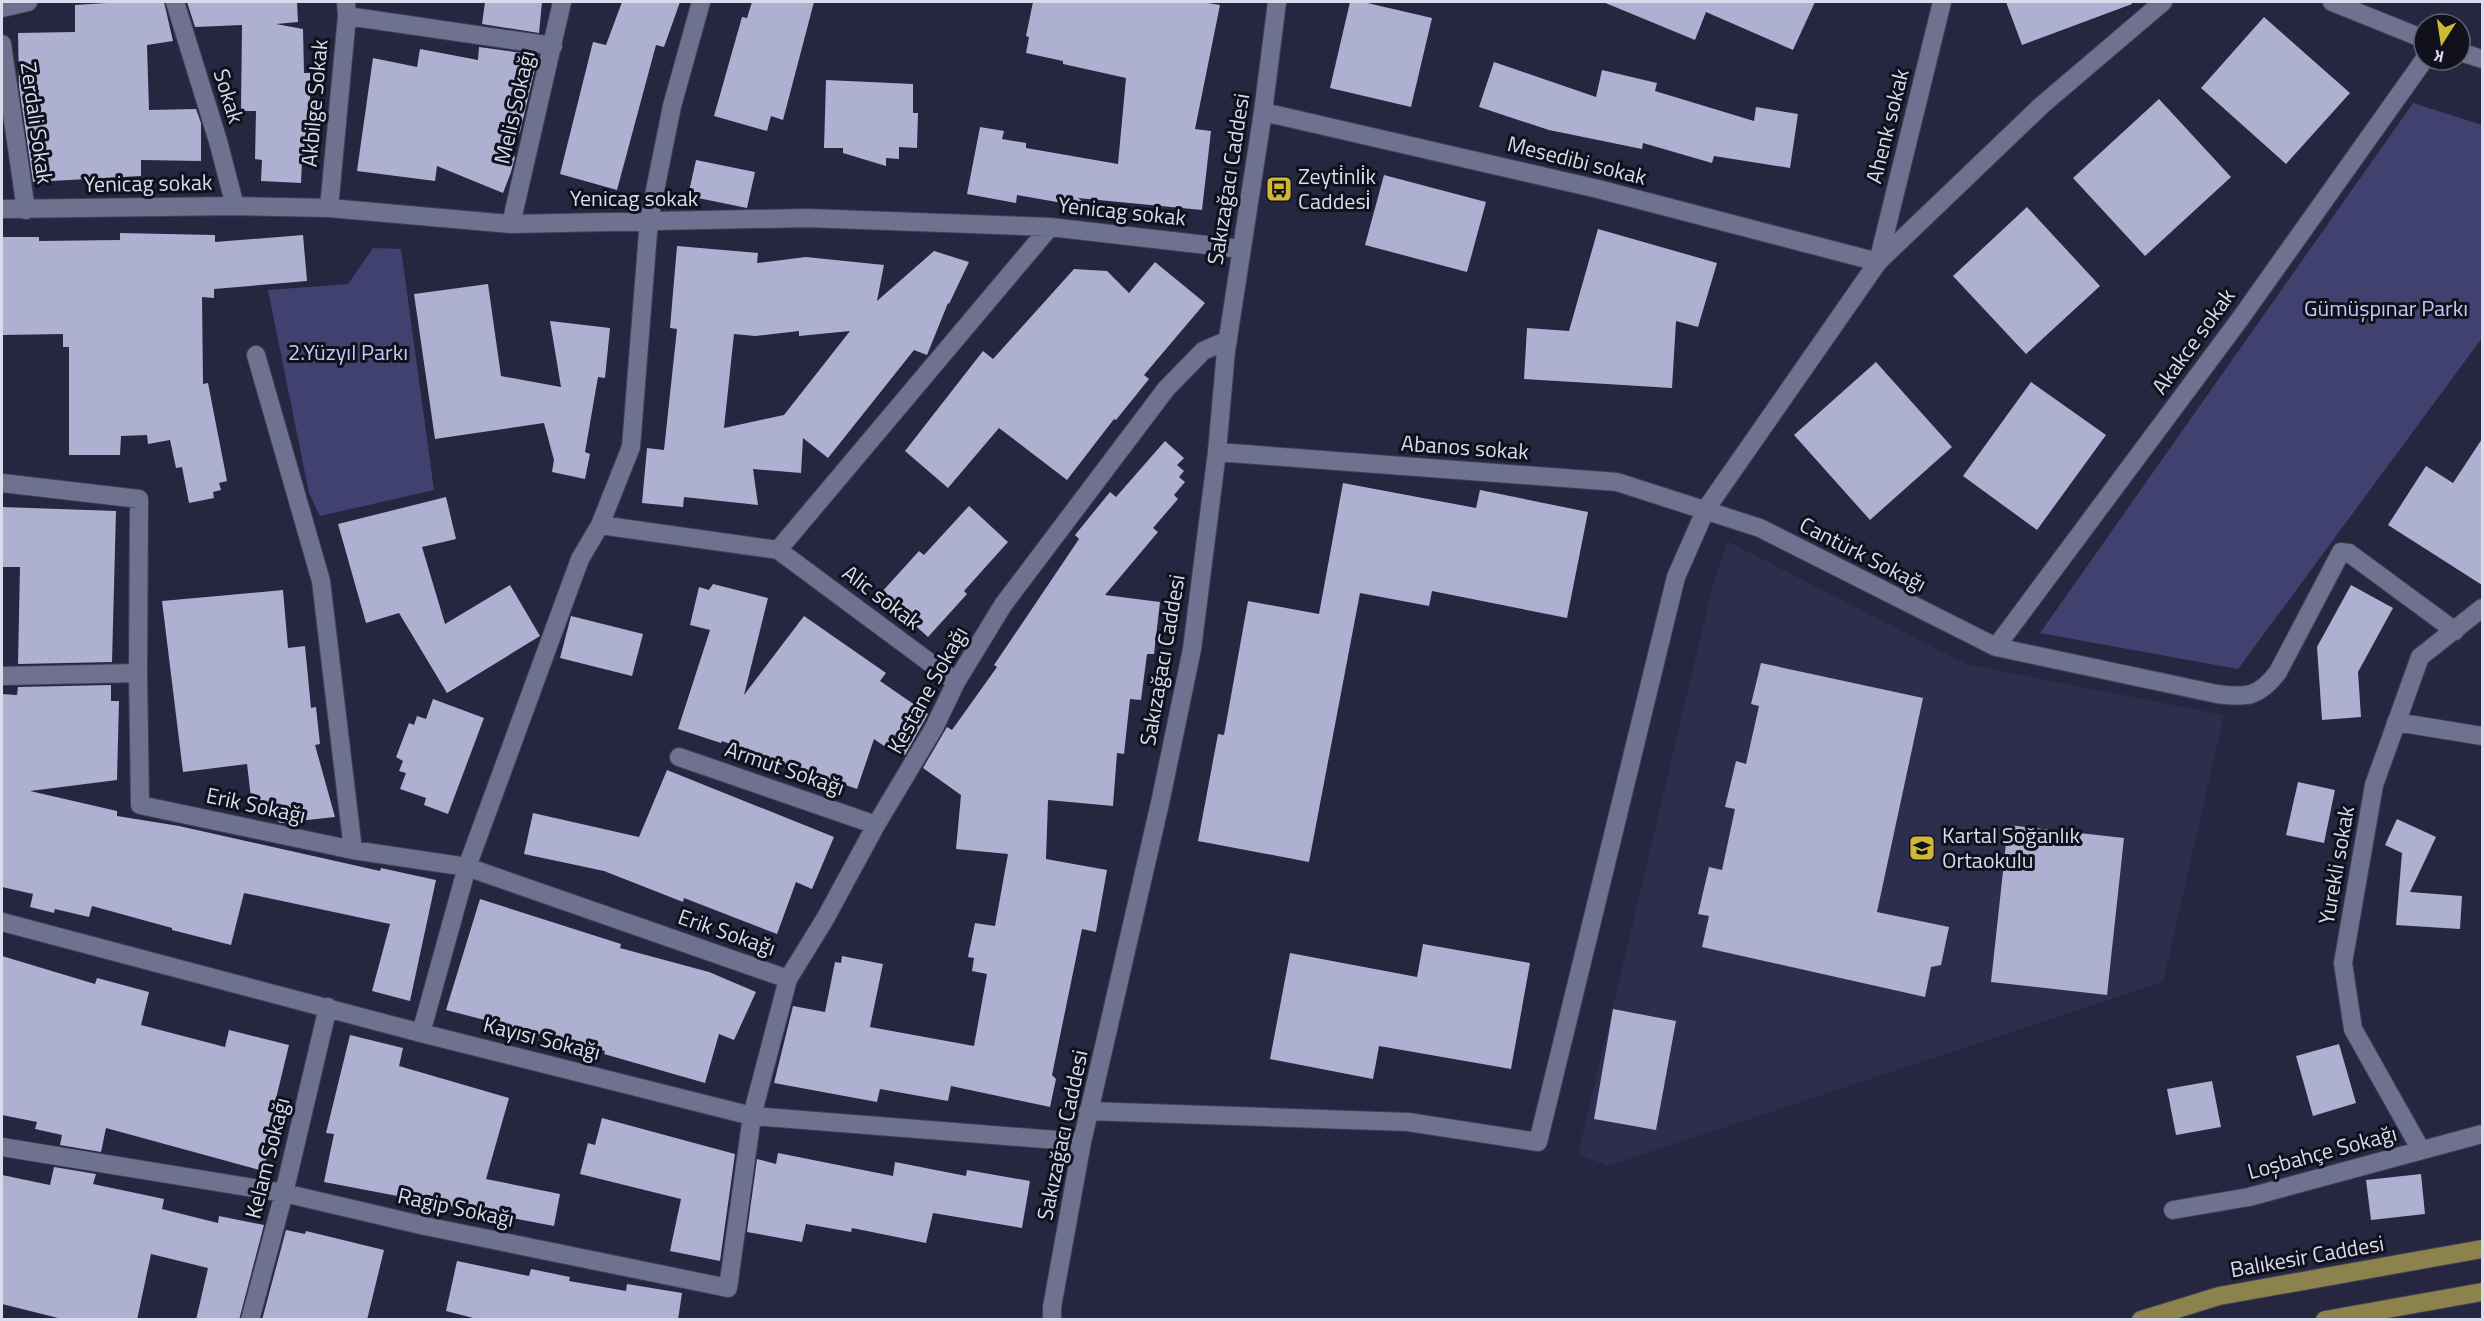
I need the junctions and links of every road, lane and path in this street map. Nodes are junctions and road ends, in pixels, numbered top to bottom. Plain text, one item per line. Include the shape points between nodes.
1 (28, 2) edge
2 (175, 2) edge
3 (562, 2) edge
4 (702, 2) edge
5 (1277, 2) edge
6 (1942, 2) edge
7 (2163, 2) edge
8 (2332, 2) edge
9 (2, 8) edge
10 (346, 9) edge
11 (2412, 34) edge
12 (2, 44) edge
13 (553, 46) junction
14 (2415, 72) edge
15 (1263, 112) junction
16 (234, 206) junction
17 (329, 208) junction
18 (2, 209) edge
19 (26, 210) junction
20 (649, 220) junction
21 (511, 224) junction
22 (1050, 227) junction
23 (1241, 249) junction
24 (1878, 262) junction
25 (1228, 340) junction
26 (256, 355) dead end
27 (1216, 452) junction
28 (2, 483) edge
29 (1706, 509) junction
30 (600, 525) junction
31 (778, 550) junction
32 (2482, 608) edge
33 (2455, 631) junction
34 (1996, 647) junction
35 (138, 673) junction
36 (2, 676) edge
37 (956, 682) junction
38 (2396, 722) junction
39 (2482, 736) edge
40 (679, 758) dead end
41 (876, 825) junction
42 (354, 850) junction
43 (467, 867) junction
44 (2, 921) edge
45 (788, 978) junction
46 (328, 1007) junction
47 (421, 1033) junction
48 (1088, 1111) junction
49 (752, 1116) junction
50 (2482, 1134) edge
51 (1082, 1142) junction
52 (2, 1147) edge
53 (2421, 1150) junction
54 (284, 1193) junction
55 (2173, 1210) dead end
56 (2482, 1249) edge
57 (2482, 1292) edge
58 (250, 1320) edge
59 (1052, 1320) edge
60 (2141, 1320) edge
61 (2325, 1320) edge

1 - 9 street
2 - 16 street, Sokak
3 - 13 street, Melis Sokağı
4 - 20 street via 672,106
5 - 15 street, Sakızağacı Caddesi
6 - 24 street, Ahenk sokak
7 - 24 street via 2042,105
8 - 11 street
10 - 13 street
10 - 17 street, Akbilge Sokak
12 - 19 street, Zerdali Sokak
13 - 21 street, Melis Sokağı
14 - 34 street, Akakce sokak via 2240,319
15 - 23 street, Sakızağacı Caddesi
15 - 24 street, Mesedibi sokak via 1598,189
16 - 17 street, Yenicag sokak
16 - 19 street, Yenicag sokak
17 - 21 street, Yenicag sokak
18 - 19 street, Yenicag sokak
20 - 21 street, Yenicag sokak
20 - 22 street, Yenicag sokak via 807,218
20 - 30 street via 631,447
22 - 23 street, Yenicag sokak
22 - 31 street
23 - 25 street, Sakızağacı Caddesi
24 - 29 street
25 - 27 street, Sakızağacı Caddesi
25 - 37 street, Kestane Sokağı via 1203,351 1166,389 1003,605
26 - 42 street via 321,581
27 - 29 street, Abanos sokak via 1617,482
27 - 48 street, Sakızağacı Caddesi via 1192,649
28 - 35 street, Erik Sokağı via 139,499
29 - 34 street, Cantürk Sokağı via 1760,528
29 - 48 street via 1676,577 1538,1142 1408,1122
30 - 31 street
30 - 43 street via 580,559
31 - 37 street, Alic sokak
32 - 33 street, Yurekli sokak
33 - 34 street, Cantürk Sokağı via 2349,553 2341,552 2278,672 2267,687 2254,695 2217,694
33 - 38 street, Yurekli sokak via 2420,657
35 - 36 street
35 - 42 street, Erik Sokağı via 140,805
37 - 41 street, Kestane Sokağı via 934,728
38 - 39 street
38 - 53 street, Yurekli sokak via 2374,785 2343,963 2354,1029
40 - 41 street, Armut Sokağı
41 - 45 street, Kestane Sokağı
42 - 43 street, Erik Sokağı
43 - 45 street, Erik Sokağı
43 - 47 street
44 - 46 street, Kayısı Sokağı
45 - 49 street, Kestane Sokağı
46 - 47 street, Kayısı Sokağı
46 - 54 street, Kelam Sokağı
47 - 49 street, Kayısı Sokağı
48 - 51 street, Sakızağacı Caddesi
49 - 51 street, Kayısı Sokağı
49 - 54 street, Ragip Sokağı via 728,1288
50 - 53 street, Loşbahçe Sokağı
51 - 59 street, Sakızağacı Caddesi
52 - 54 street, Ragip Sokağı
53 - 55 street, Loşbahçe Sokağı via 2249,1197
54 - 58 street, Kelam Sokağı
56 - 60 main road, Balıkesir Caddesi via 2219,1296
57 - 61 main road

